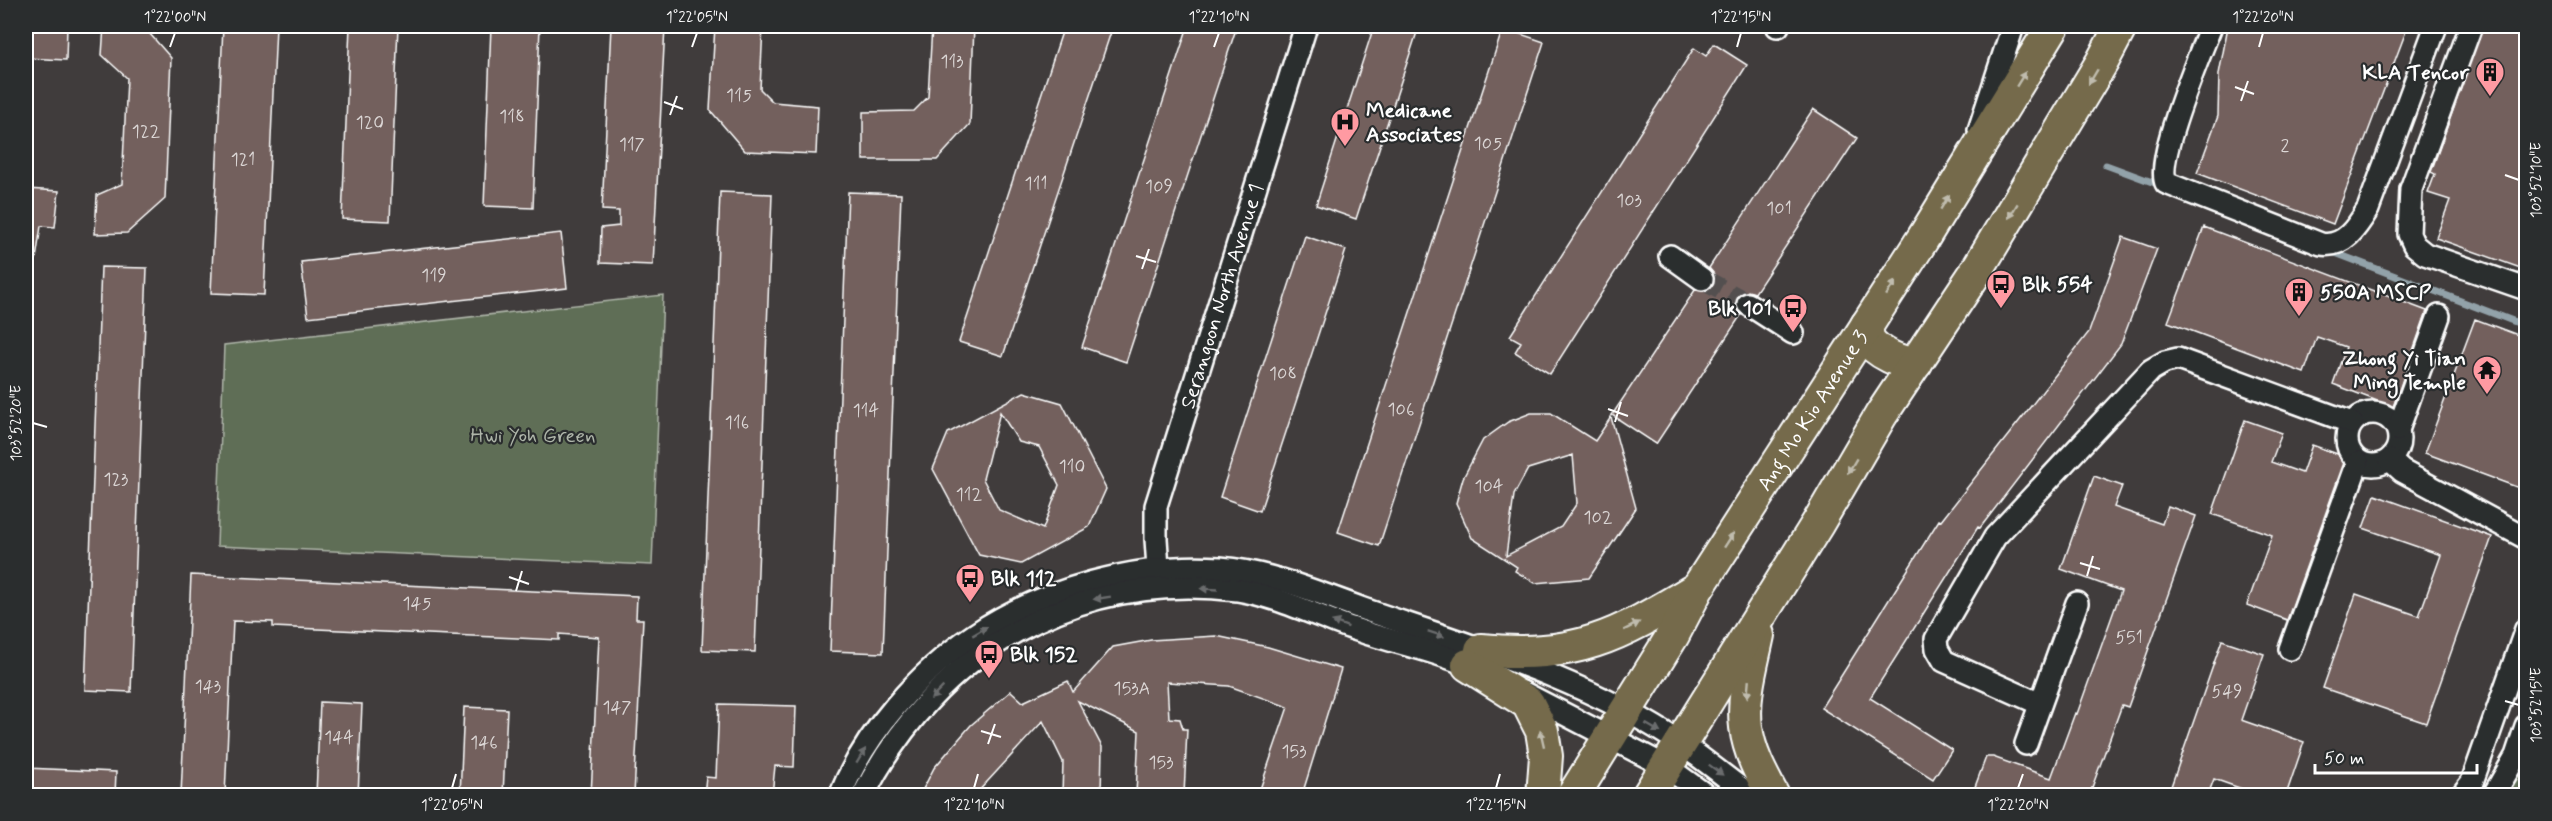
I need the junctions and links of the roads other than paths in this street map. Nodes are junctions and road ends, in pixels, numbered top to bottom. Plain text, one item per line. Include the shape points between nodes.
1 (1306, 26) edge
2 (2013, 26) edge
3 (2053, 26) edge
4 (2121, 26) edge
5 (2211, 26) edge
6 (2436, 26) edge
7 (2471, 26) edge
8 (1968, 164) junction
9 (1670, 256) dead end
10 (1702, 279) tunnel mouth
11 (2526, 289) edge
12 (1748, 304) tunnel mouth
13 (2439, 316) dead end
14 (1867, 325) junction
15 (1793, 333) dead end
16 (1916, 363) junction
17 (2352, 423) junction
18 (2398, 430) junction
19 (2390, 460) junction
20 (2358, 462) junction
21 (2526, 538) edge
22 (1159, 579) junction
23 (1697, 589) junction
24 (2077, 603) dead end
25 (1764, 611) junction
26 (2526, 629) edge
27 (2290, 650) dead end
28 (1475, 658) junction
29 (2040, 704) junction
30 (1618, 723) junction
31 (2526, 726) edge
32 (2026, 744) dead end
33 (1674, 755) junction
34 (840, 795) edge
35 (863, 795) edge
36 (1543, 795) edge
37 (1573, 795) edge
38 (1648, 795) edge
39 (1707, 795) edge
40 (1750, 795) edge
41 (1773, 795) edge
42 (2461, 795) edge
43 (2493, 795) edge

1 - 22 street, Serangoon North Avenue 1 via 1156,506
2 - 8 street
8 -> 3 highway, Ang Mo Kio Avenue 3
4 -> 16 highway via 1974,275
5 - 6 street via 2168,149 2163,176 2166,183 2332,246 2356,227 2368,210
7 - 11 street via 2411,189 2409,234 2425,254
14 -> 8 highway, Ang Mo Kio Avenue 3
9 - 10 street
12 - 15 street
13 - 18 street
14 - 16 highway via 1869,339 1875,346 1904,363
23 -> 14 highway, Ang Mo Kio Avenue 3
16 -> 25 highway
17 - 18 street via 2361,416 2382,414
17 - 20 street via 2347,444
17 - 29 street via 2178,359 2151,370 1995,537 1936,639 1936,649 1944,661
18 - 19 street via 2397,452
19 - 20 street via 2369,466
19 - 21 street via 2402,471
20 - 27 street
22 - 28 street via 1239,590 1356,630
34 -> 22 street via 862,752 886,718 933,666 974,634 1023,607 1088,583
22 -> 35 street via 1034,621 994,643 935,694 903,730
28 -> 23 highway via 1578,648 1611,637
23 - 30 highway, Ang Mo Kio Avenue 3
24 - 29 street
25 - 33 highway
25 -> 41 highway via 1747,684 1746,726 1755,761
26 - 42 street via 2475,775
28 - 30 street
28 - 30 street via 1542,672
36 -> 28 highway via 1546,756 1542,731 1528,703
29 - 32 street
30 - 33 street
30 -> 33 street
30 - 37 highway, Ang Mo Kio Avenue 3
31 - 43 street via 2516,756
33 - 38 highway
33 - 39 street
33 -> 40 street

